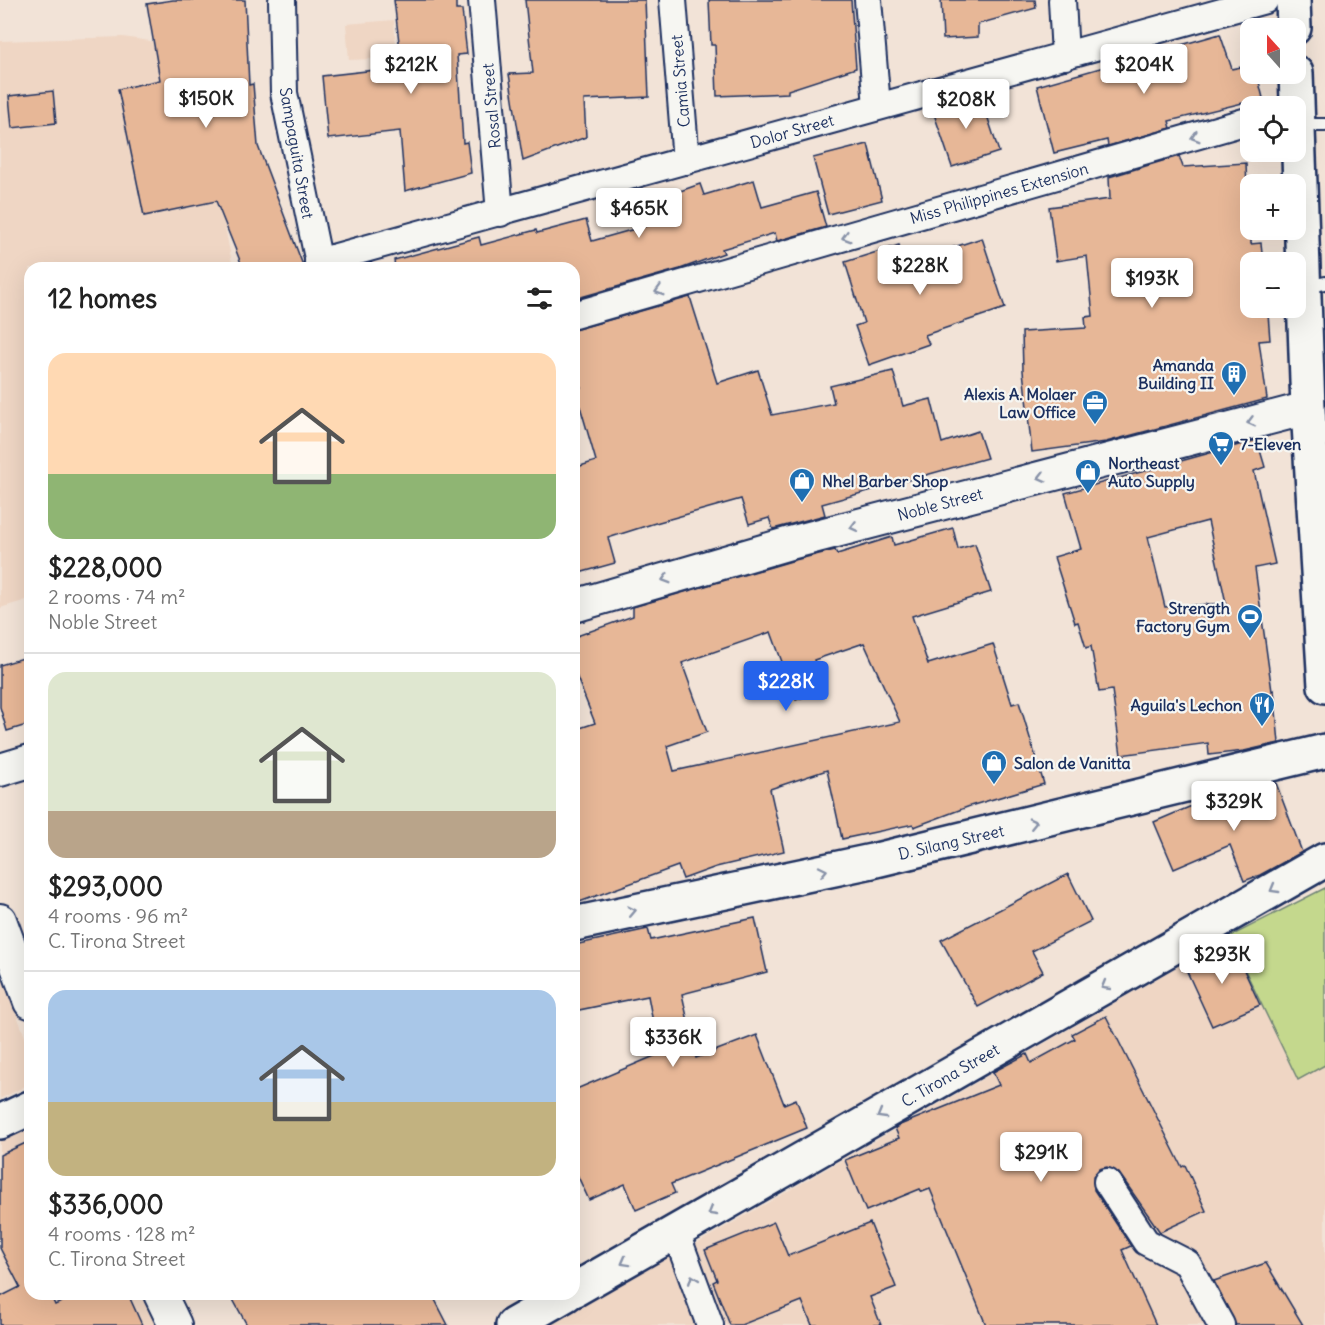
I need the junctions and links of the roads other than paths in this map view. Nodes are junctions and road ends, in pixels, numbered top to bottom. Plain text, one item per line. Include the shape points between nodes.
1 (282, 0) edge
2 (482, 0) edge
3 (673, 0) edge
4 (868, 0) edge
5 (1062, 0) edge
6 (1265, 0) edge
7 (1293, 0) edge
8 (1294, 18) edge
9 (1065, 56) junction
10 (877, 106) junction
11 (1240, 123) edge
12 (1306, 147) edge
13 (686, 161) junction
14 (500, 213) junction
15 (318, 262) edge
16 (329, 262) edge
17 (1315, 285) edge
18 (580, 313) edge
19 (1308, 408) junction
20 (580, 604) edge
21 (1325, 686) edge
22 (1325, 751) edge
23 (24, 764) edge
24 (0, 770) edge
25 (1325, 860) edge
26 (0, 920) edge
27 (580, 923) edge
28 (24, 986) edge
29 (24, 1111) edge
30 (0, 1122) edge
31 (1107, 1182) dead end
32 (676, 1233) junction
33 (580, 1287) edge
34 (163, 1300) edge
35 (557, 1300) edge
36 (175, 1325) edge
37 (513, 1325) edge
38 (710, 1325) edge
39 (1221, 1325) edge

1 - 15 street, Sampaguita Street via 284,93
2 - 14 street, Rosal Street
3 - 13 street, Camia Street
4 - 10 street
5 - 9 street
6 - 9 street, Dolor Street
7 - 8 main road
9 - 10 street, Dolor Street
10 - 13 street, Dolor Street
11 -> 18 street, Miss Philippines Extension
12 - 17 main road
13 - 14 street, Dolor Street
14 - 16 street, Dolor Street
17 - 19 main road
19 -> 20 street, Noble Street via 790,543
19 - 21 main road
27 -> 22 main road, D. Silang Street via 916,851
23 - 24 street
25 -> 32 main road, C. Tirona Street
26 - 28 street
29 - 30 main road
31 - 39 street via 1146,1242 1187,1263
32 -> 33 main road, C. Tirona Street
38 -> 32 street
34 - 36 street
35 - 37 main road

